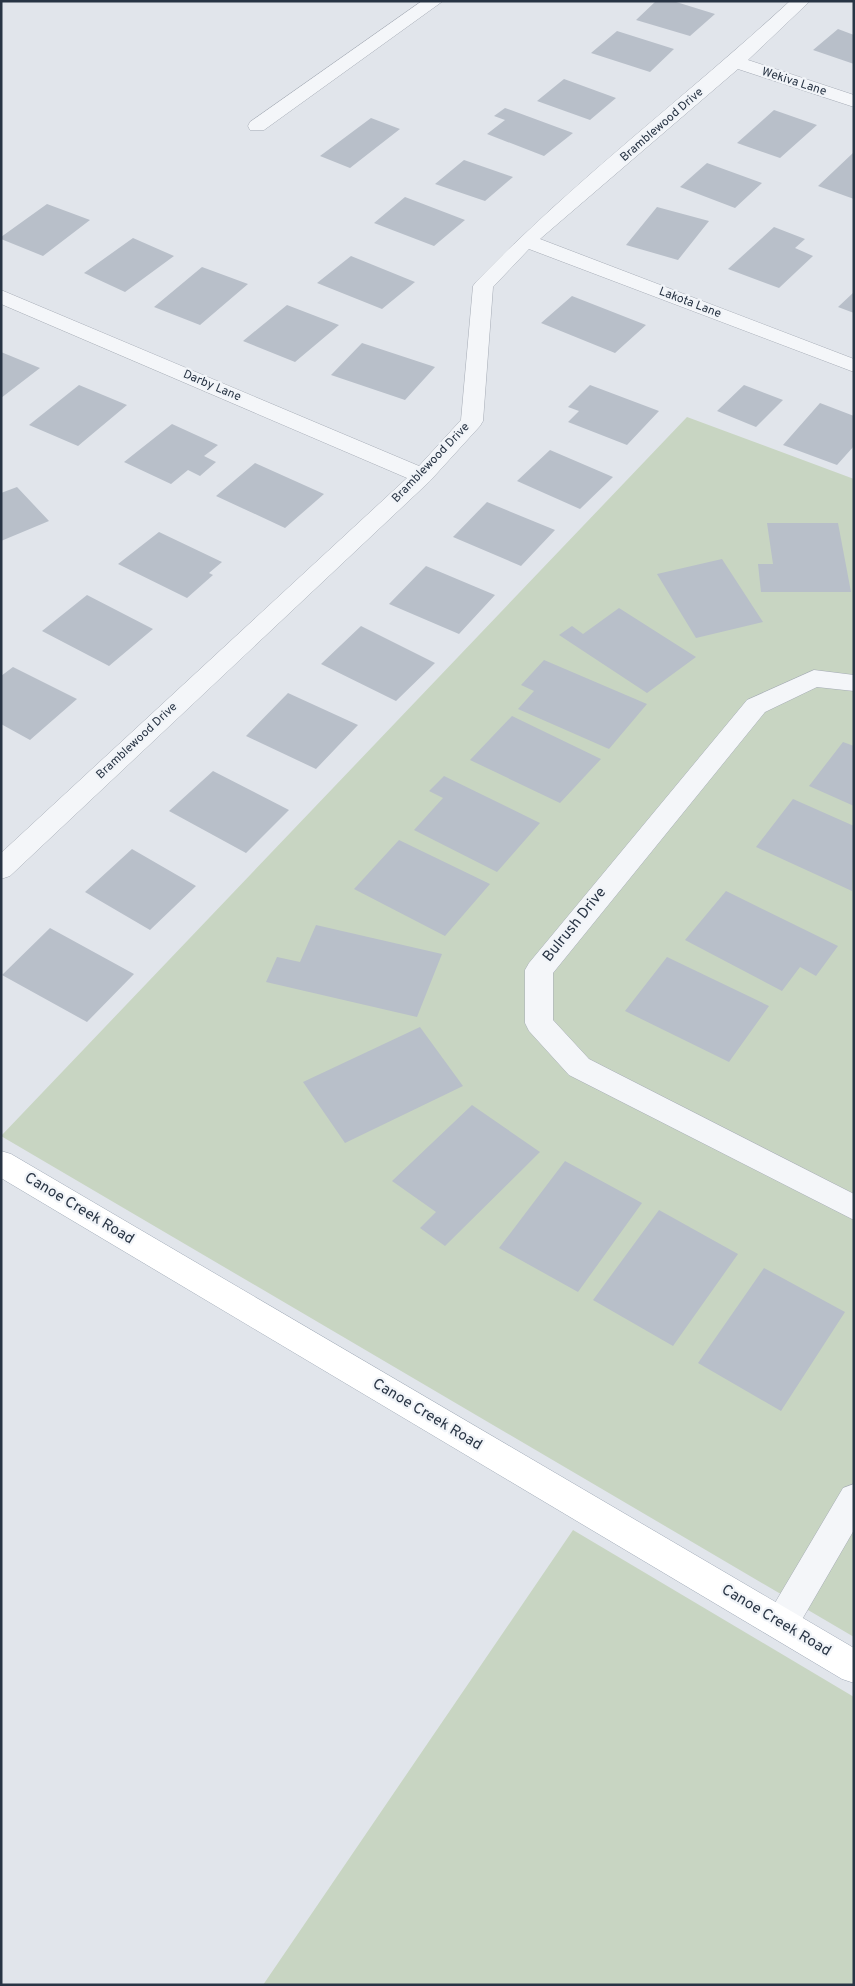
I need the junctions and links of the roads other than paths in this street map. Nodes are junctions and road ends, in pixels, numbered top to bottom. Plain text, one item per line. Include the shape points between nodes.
1 (434, 1) edge
2 (801, 1) edge
3 (735, 62) junction
4 (854, 101) edge
5 (257, 126) dead end
6 (526, 241) junction
7 (1, 296) edge
8 (854, 366) edge
9 (422, 476) junction
10 (854, 684) edge
11 (1, 868) edge
12 (1, 1163) edge
13 (854, 1208) edge
14 (854, 1500) edge
15 (781, 1624) junction
16 (854, 1667) edge

1 - 5 street
2 - 3 street, Bramblewood Drive
3 - 4 street, Wekiva Lane
3 - 6 street, Bramblewood Drive
6 - 8 street, Lakota Lane
6 - 9 street, Bramblewood Drive via 483,286 472,422
7 - 9 street, Darby Lane
9 - 11 street, Bramblewood Drive
10 - 13 street, Bulrush Drive via 814,678 756,706 539,970 539,1023 579,1067
12 - 15 main road, Canoe Creek Road
14 - 15 street
15 - 16 main road, Canoe Creek Road

